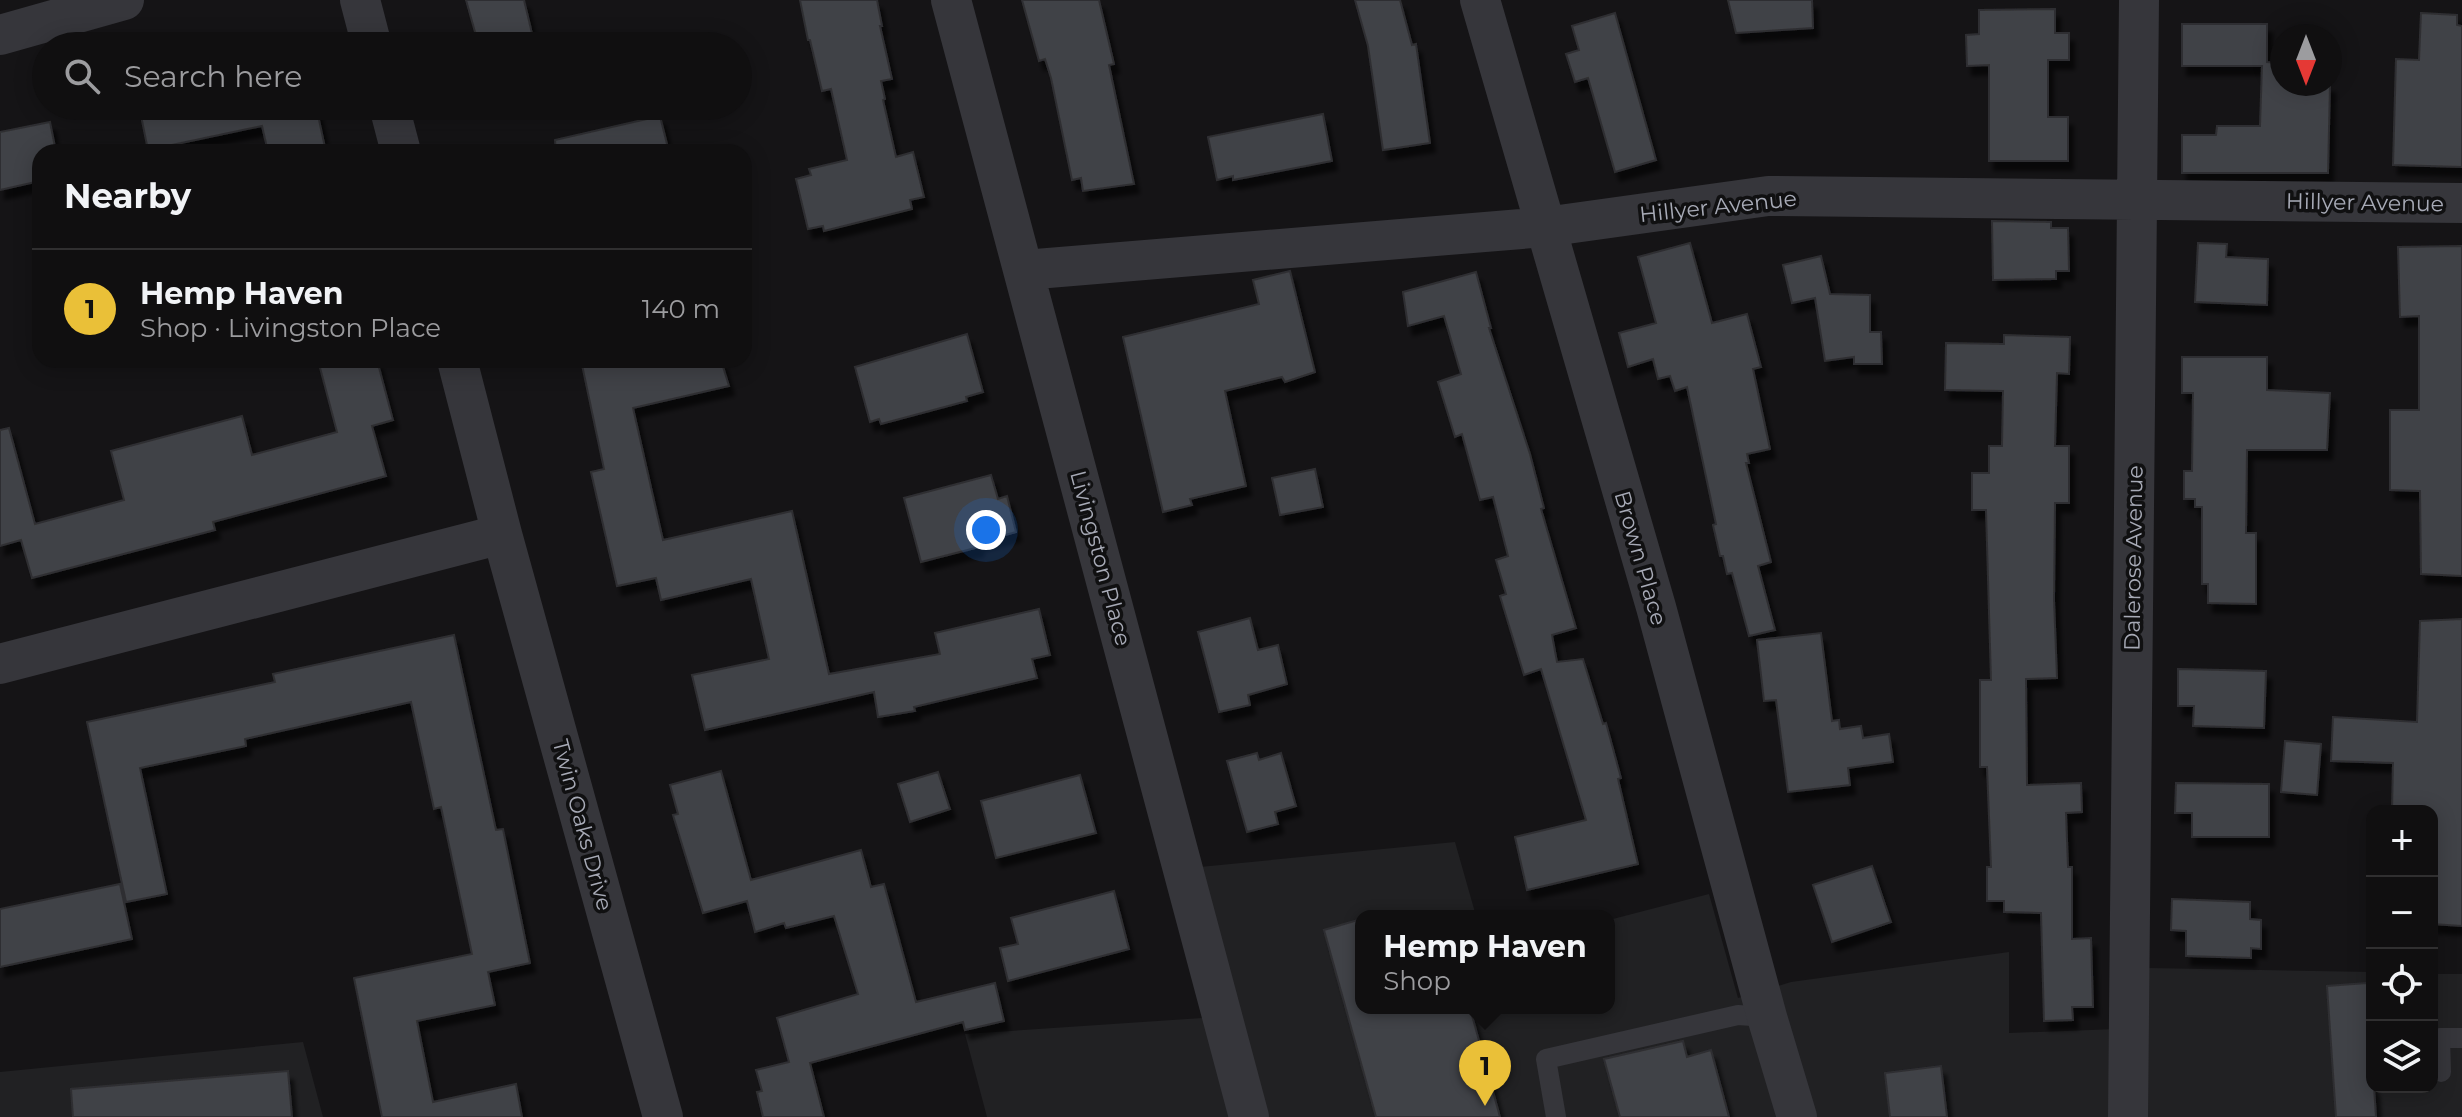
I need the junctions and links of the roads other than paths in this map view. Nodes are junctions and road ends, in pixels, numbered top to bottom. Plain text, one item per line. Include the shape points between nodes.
1 (124, 0) edge
2 (360, 0) edge
3 (951, 0) edge
4 (1480, 0) edge
5 (2139, 0) edge
6 (368, 32) edge
7 (0, 35) edge
8 (393, 120) edge
9 (399, 144) edge
10 (2136, 199) junction
11 (2462, 203) edge
12 (1545, 227) junction
13 (1024, 270) junction
14 (459, 368) edge
15 (502, 534) junction
16 (0, 664) edge
17 (1767, 1017) junction
18 (2462, 1038) edge
19 (2441, 1072) dead end
20 (663, 1117) edge
21 (1249, 1117) edge
22 (1556, 1117) edge
23 (1797, 1117) edge
24 (2128, 1117) edge

1 - 7 street
2 - 6 street
3 - 13 street, Livingston Place
4 - 12 street, Brown Place
5 - 10 street, Dalerose Avenue
8 - 9 street
10 - 11 street, Hillyer Avenue
10 - 12 street, Hillyer Avenue via 1768,196
10 - 24 street, Dalerose Avenue
12 - 13 street, Hillyer Avenue
12 - 17 street, Brown Place via 1656,607
13 - 21 street, Livingston Place
14 - 15 street, Twin Oaks Drive
15 - 16 street
15 - 20 street, Twin Oaks Drive
17 - 22 lane via 1738,1015 1546,1059
17 - 23 street, Brown Place
18 - 19 lane via 2440,1038

